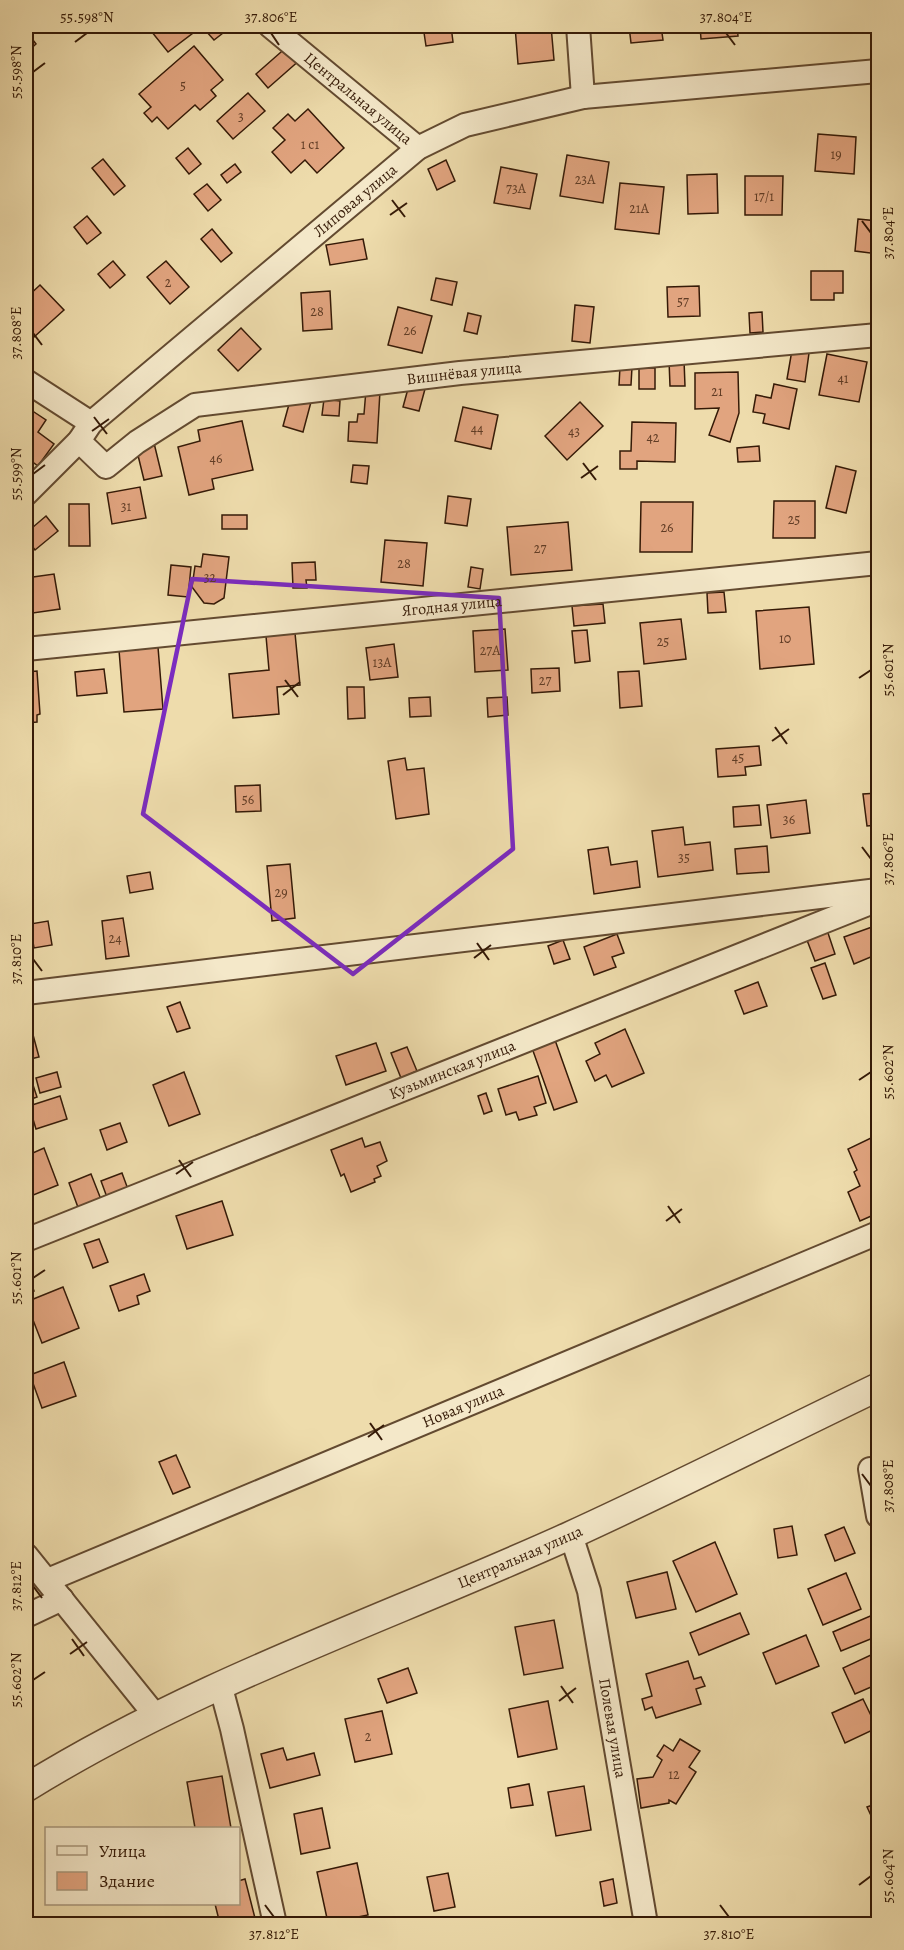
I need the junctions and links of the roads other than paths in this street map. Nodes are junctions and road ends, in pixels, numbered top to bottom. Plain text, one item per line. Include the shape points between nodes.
1 (270, 26) edge
2 (578, 26) edge
3 (879, 71) edge
4 (583, 98) junction
5 (418, 148) junction
6 (879, 335) edge
7 (26, 381) edge
8 (85, 432) junction
9 (26, 494) edge
10 (879, 563) edge
11 (26, 649) edge
12 (879, 890) edge
13 (879, 900) edge
14 (26, 993) edge
15 (879, 1233) edge
16 (26, 1239) edge
17 (879, 1387) edge
18 (870, 1469) dead end
19 (879, 1516) edge
20 (571, 1535) junction
21 (26, 1555) edge
22 (48, 1580) junction
23 (62, 1599) junction
24 (26, 1616) edge
25 (220, 1684) junction
26 (155, 1715) junction
27 (26, 1788) edge
28 (275, 1924) edge
29 (646, 1924) edge

1 - 5 street, Центральная улица
2 - 4 street
3 - 4 street, Липовая улица
4 - 5 street, Липовая улица via 465,124
5 - 8 street, Липовая улица
6 - 8 street, Вишнёвая улица via 460,373 195,405 106,467
7 - 8 street
8 - 9 street, Липовая улица
10 - 11 street, Ягодная улица
12 - 14 street
13 - 16 street, Кузьминская улица
15 - 22 street, Новая улица
17 - 20 street, Центральная улица
18 - 19 street
20 - 25 street, Центральная улица
20 - 29 street, Полевая улица via 589,1592
21 - 22 street
22 - 23 street
23 - 24 street
23 - 26 street
25 - 26 street, Центральная улица
25 - 28 street
26 - 27 street, Центральная улица

